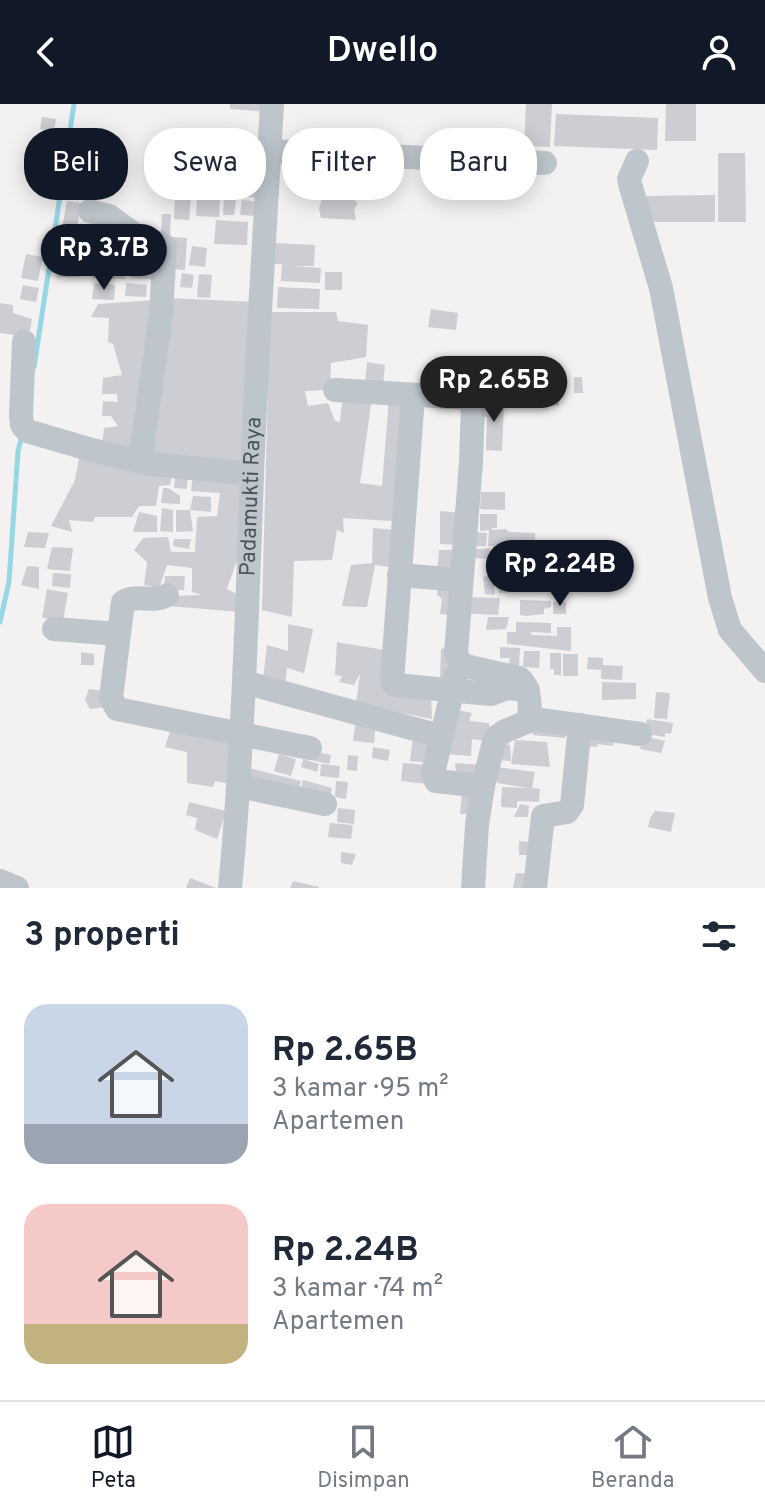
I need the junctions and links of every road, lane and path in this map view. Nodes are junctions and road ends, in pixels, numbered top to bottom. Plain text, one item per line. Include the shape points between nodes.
1 (272, 104) edge
2 (269, 151) junction
3 (637, 161) dead end
4 (545, 163) dead end
5 (90, 211) dead end
6 (24, 342) dead end
7 (335, 390) dead end
8 (413, 396) junction
9 (140, 461) junction
10 (252, 474) junction
11 (399, 575) junction
12 (461, 580) junction
13 (167, 595) dead end
14 (54, 629) dead end
15 (118, 634) junction
16 (459, 661) junction
17 (765, 671) edge
18 (244, 682) junction
19 (528, 690) junction
20 (452, 691) junction
21 (530, 721) junction
22 (580, 725) junction
23 (241, 732) junction
24 (640, 734) dead end
25 (440, 736) junction
26 (310, 748) dead end
27 (239, 786) junction
28 (483, 786) junction
29 (325, 804) dead end
30 (0, 881) edge
31 (17, 888) edge
32 (230, 888) edge
33 (473, 888) edge
34 (535, 888) edge

1 - 2 street, Padamukti Raya
2 - 4 street
2 - 10 street, Padamukti Raya
3 - 17 street via 629,179 661,288 720,598 730,630
5 - 9 street via 165,247
6 - 9 street via 21,416 27,431
7 - 8 street
8 - 11 street
8 - 12 street via 469,398 473,403
9 - 10 street
10 - 18 street, Padamukti Raya
11 - 12 street
11 - 20 street via 392,682
12 - 16 street
13 - 15 street via 126,599
14 - 15 street
15 - 23 street via 111,698 117,709
16 - 19 street via 519,678
16 - 20 street
18 - 23 street, Padamukti Raya
18 - 25 street
19 - 20 street
19 - 21 street
20 - 25 street
21 - 22 street
21 - 28 street via 495,738
22 - 24 street
22 - 34 street via 572,805 567,812 543,816
23 - 26 street
23 - 27 street, Padamukti Raya
25 - 28 street via 436,781
27 - 29 street
27 - 32 street, Padamukti Raya
28 - 33 street
30 - 31 street

